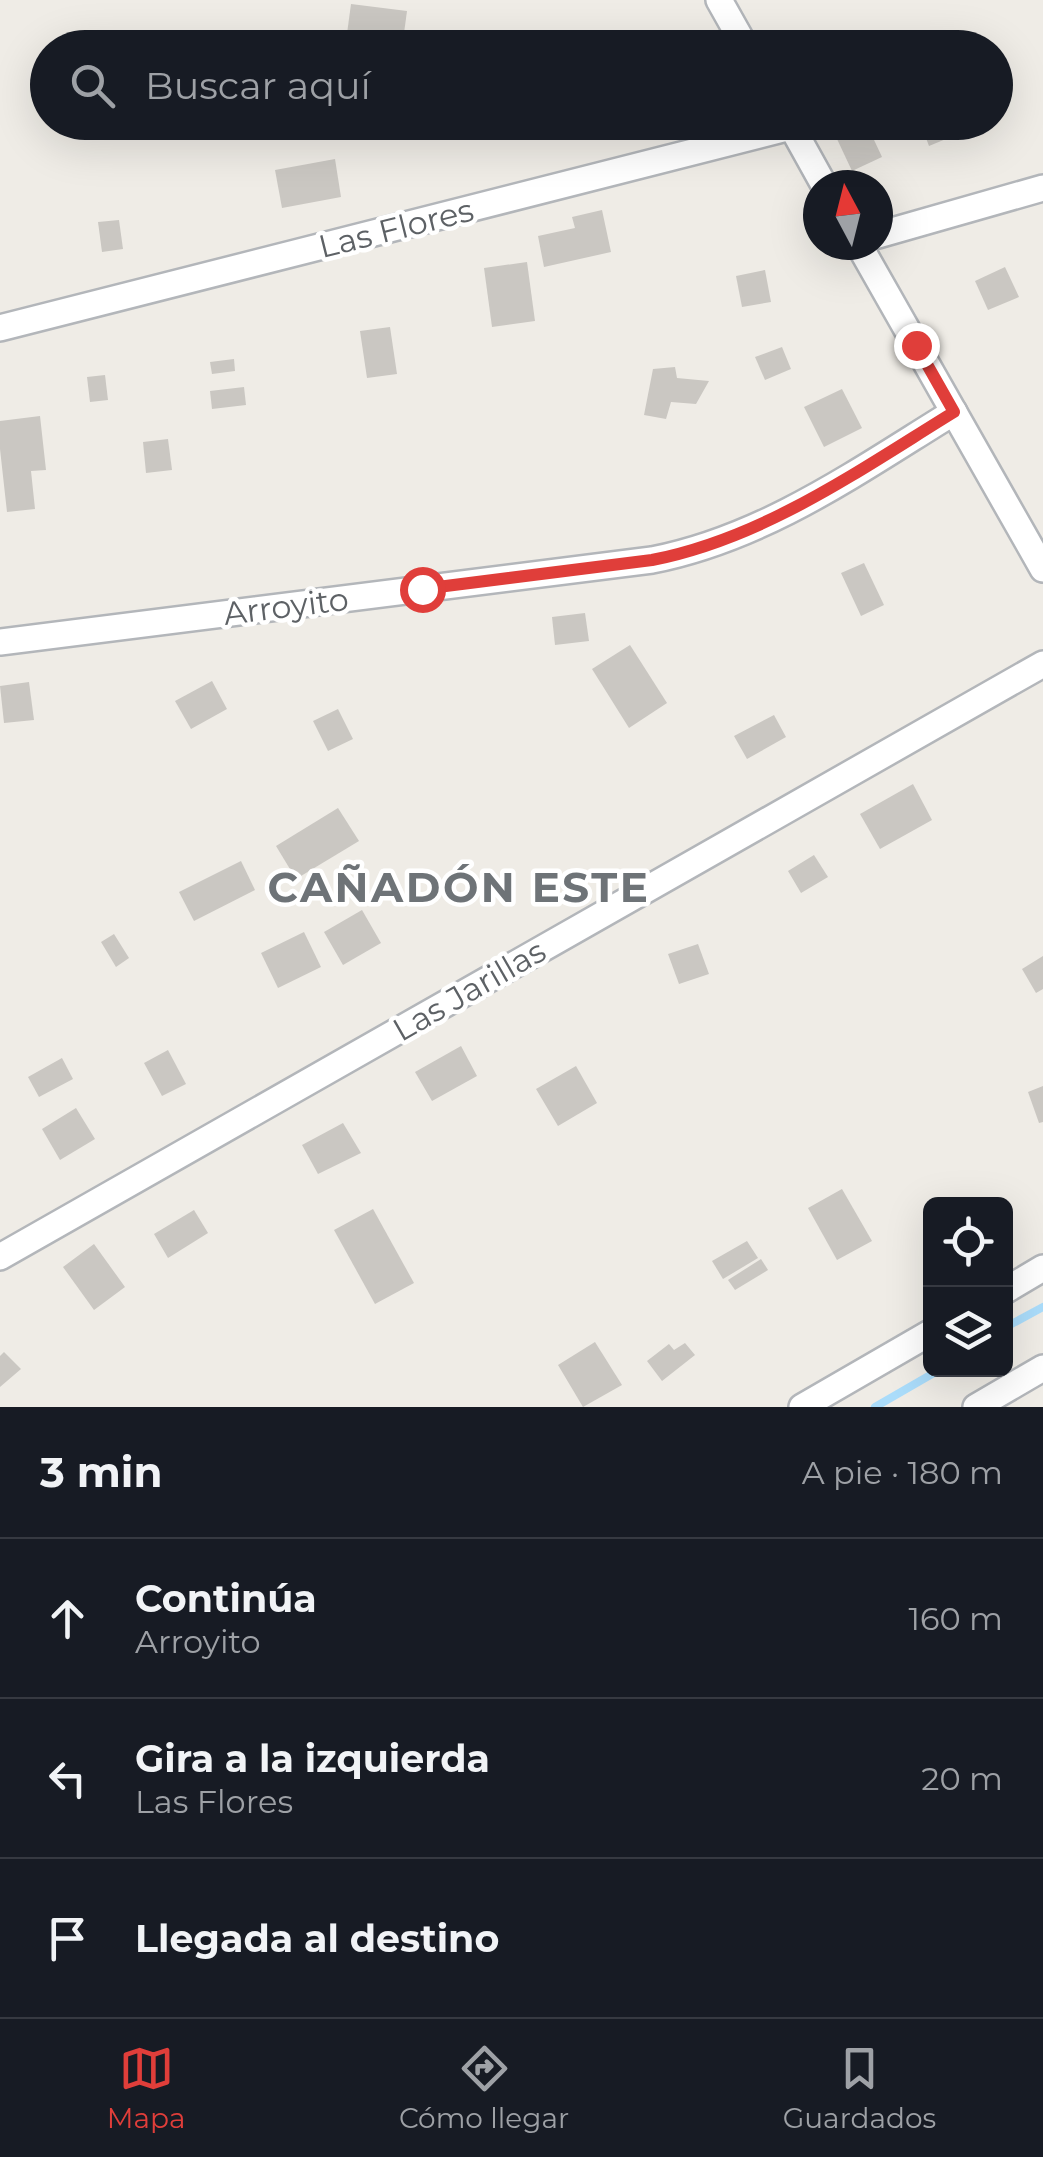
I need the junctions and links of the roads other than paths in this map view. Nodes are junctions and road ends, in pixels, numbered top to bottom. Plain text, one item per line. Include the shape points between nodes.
1 (719, 0) edge
2 (736, 30) edge
3 (732, 140) edge
4 (798, 140) edge
5 (816, 170) edge
6 (1043, 188) edge
7 (893, 231) edge
8 (868, 260) edge
9 (0, 328) edge
10 (954, 412) junction
11 (1043, 568) edge
12 (0, 642) edge
13 (1043, 664) edge
14 (0, 1257) edge
15 (1043, 1268) edge
16 (1011, 1287) edge
17 (923, 1337) edge
18 (1043, 1368) edge
19 (802, 1407) edge
20 (976, 1407) edge

1 - 2 street
3 - 9 street, Las Flores
4 - 5 street, Las Flores
6 - 7 street
8 - 10 street
10 - 11 street
10 - 12 street, Arroyito via 790,510 680,555
13 - 14 street, Las Jarillas
15 - 16 street
17 - 19 street
18 - 20 street

